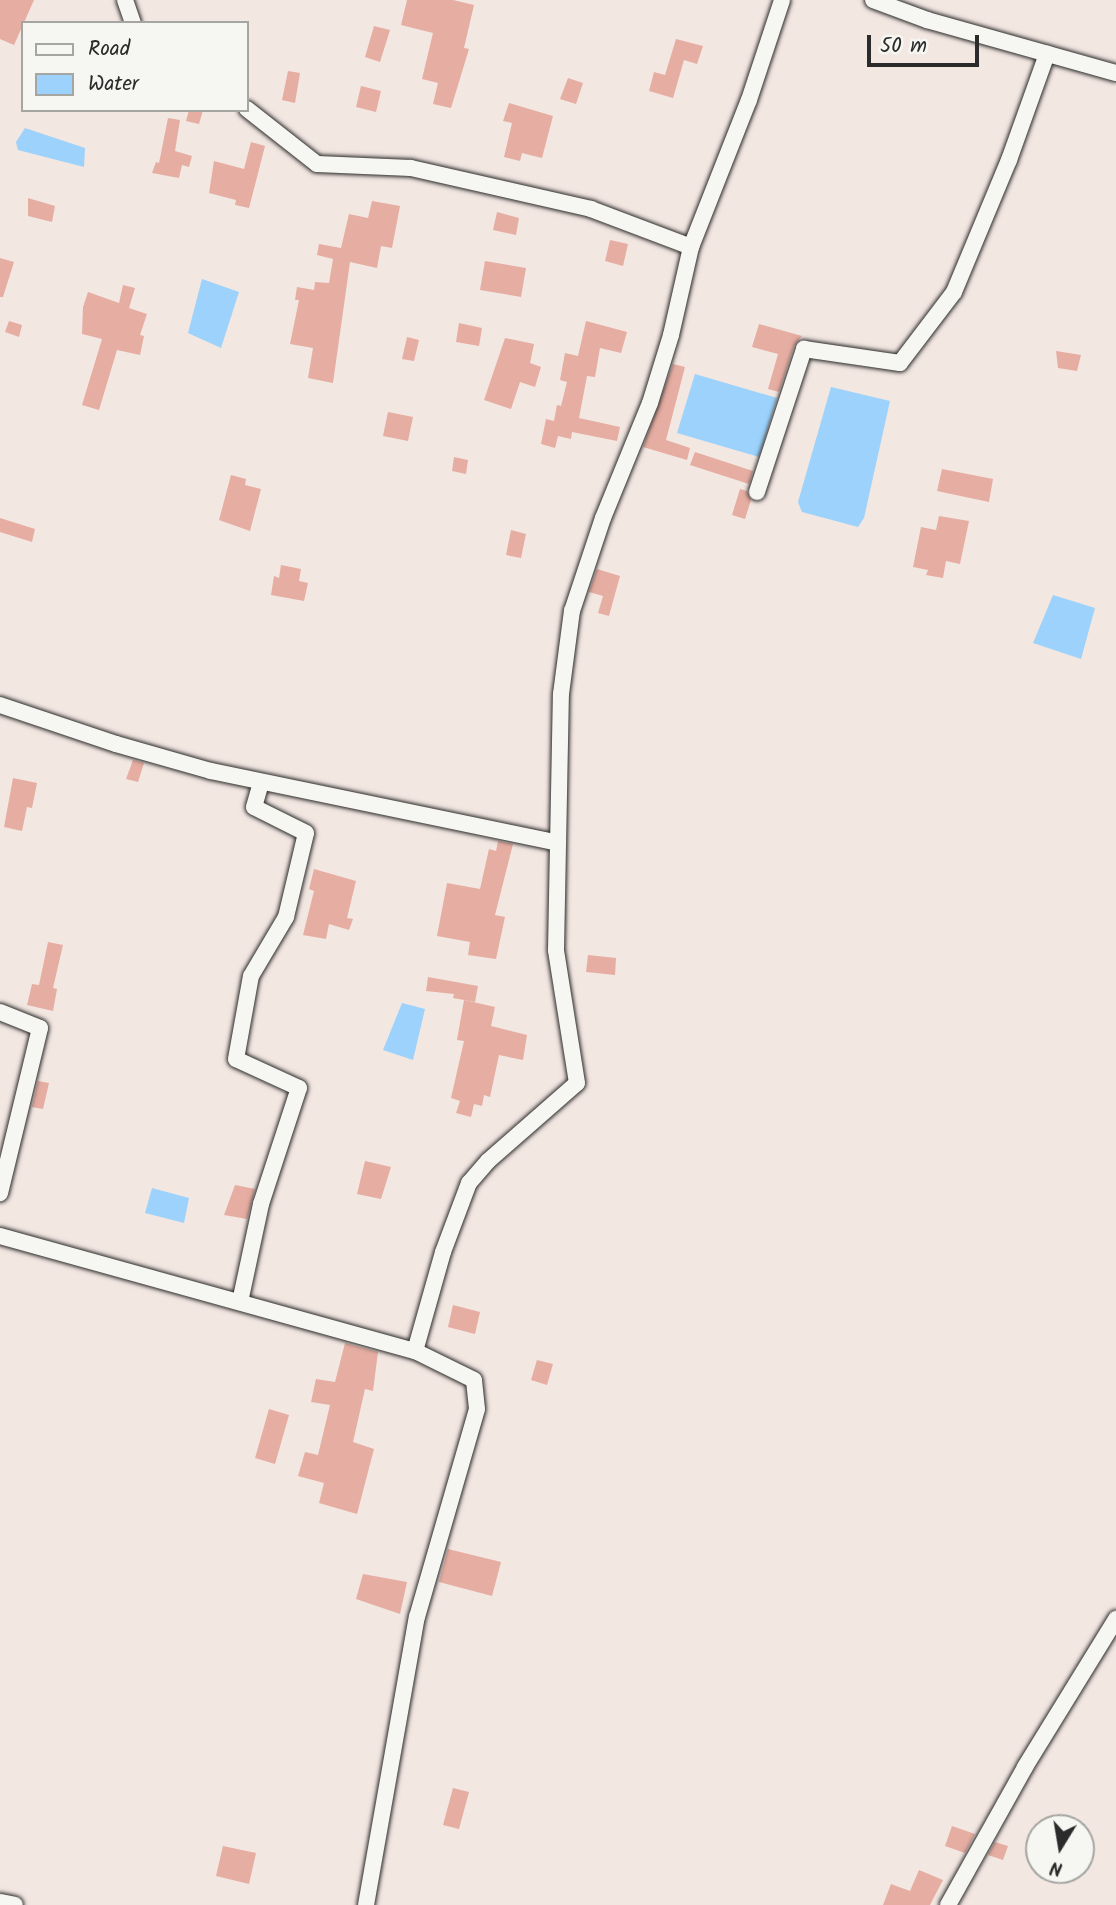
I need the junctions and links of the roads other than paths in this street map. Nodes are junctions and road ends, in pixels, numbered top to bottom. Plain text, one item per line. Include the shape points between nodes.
1 (125, 0) edge
2 (782, 0) edge
3 (873, 0) edge
4 (132, 21) edge
5 (1047, 54) junction
6 (1116, 73) edge
7 (248, 110) edge
8 (691, 247) junction
9 (757, 492) dead end
10 (0, 705) edge
11 (261, 782) junction
12 (558, 844) junction
13 (0, 1012) edge
14 (0, 1194) edge
15 (0, 1236) edge
16 (240, 1302) junction
17 (415, 1351) junction
18 (1116, 1619) edge
19 (0, 1902) edge
20 (15, 1905) edge
21 (366, 1905) edge
22 (948, 1905) edge

1 - 4 street
2 - 8 street via 749,100
3 - 5 street
5 - 6 street
5 - 9 street via 954,292 900,363 804,349
7 - 8 street via 317,164 411,168 591,209
8 - 12 street via 650,403 603,518 572,611 561,694
10 - 11 street via 116,744
11 - 12 street
11 - 16 street via 254,807 306,833 286,917 251,976 236,1059 299,1088 261,1204
12 - 17 street via 556,950 577,1083 469,1183 443,1252
13 - 14 street via 40,1028
15 - 16 street
16 - 17 street
17 - 21 street via 474,1380 477,1409 417,1617
18 - 22 street via 1025,1767
19 - 20 street

